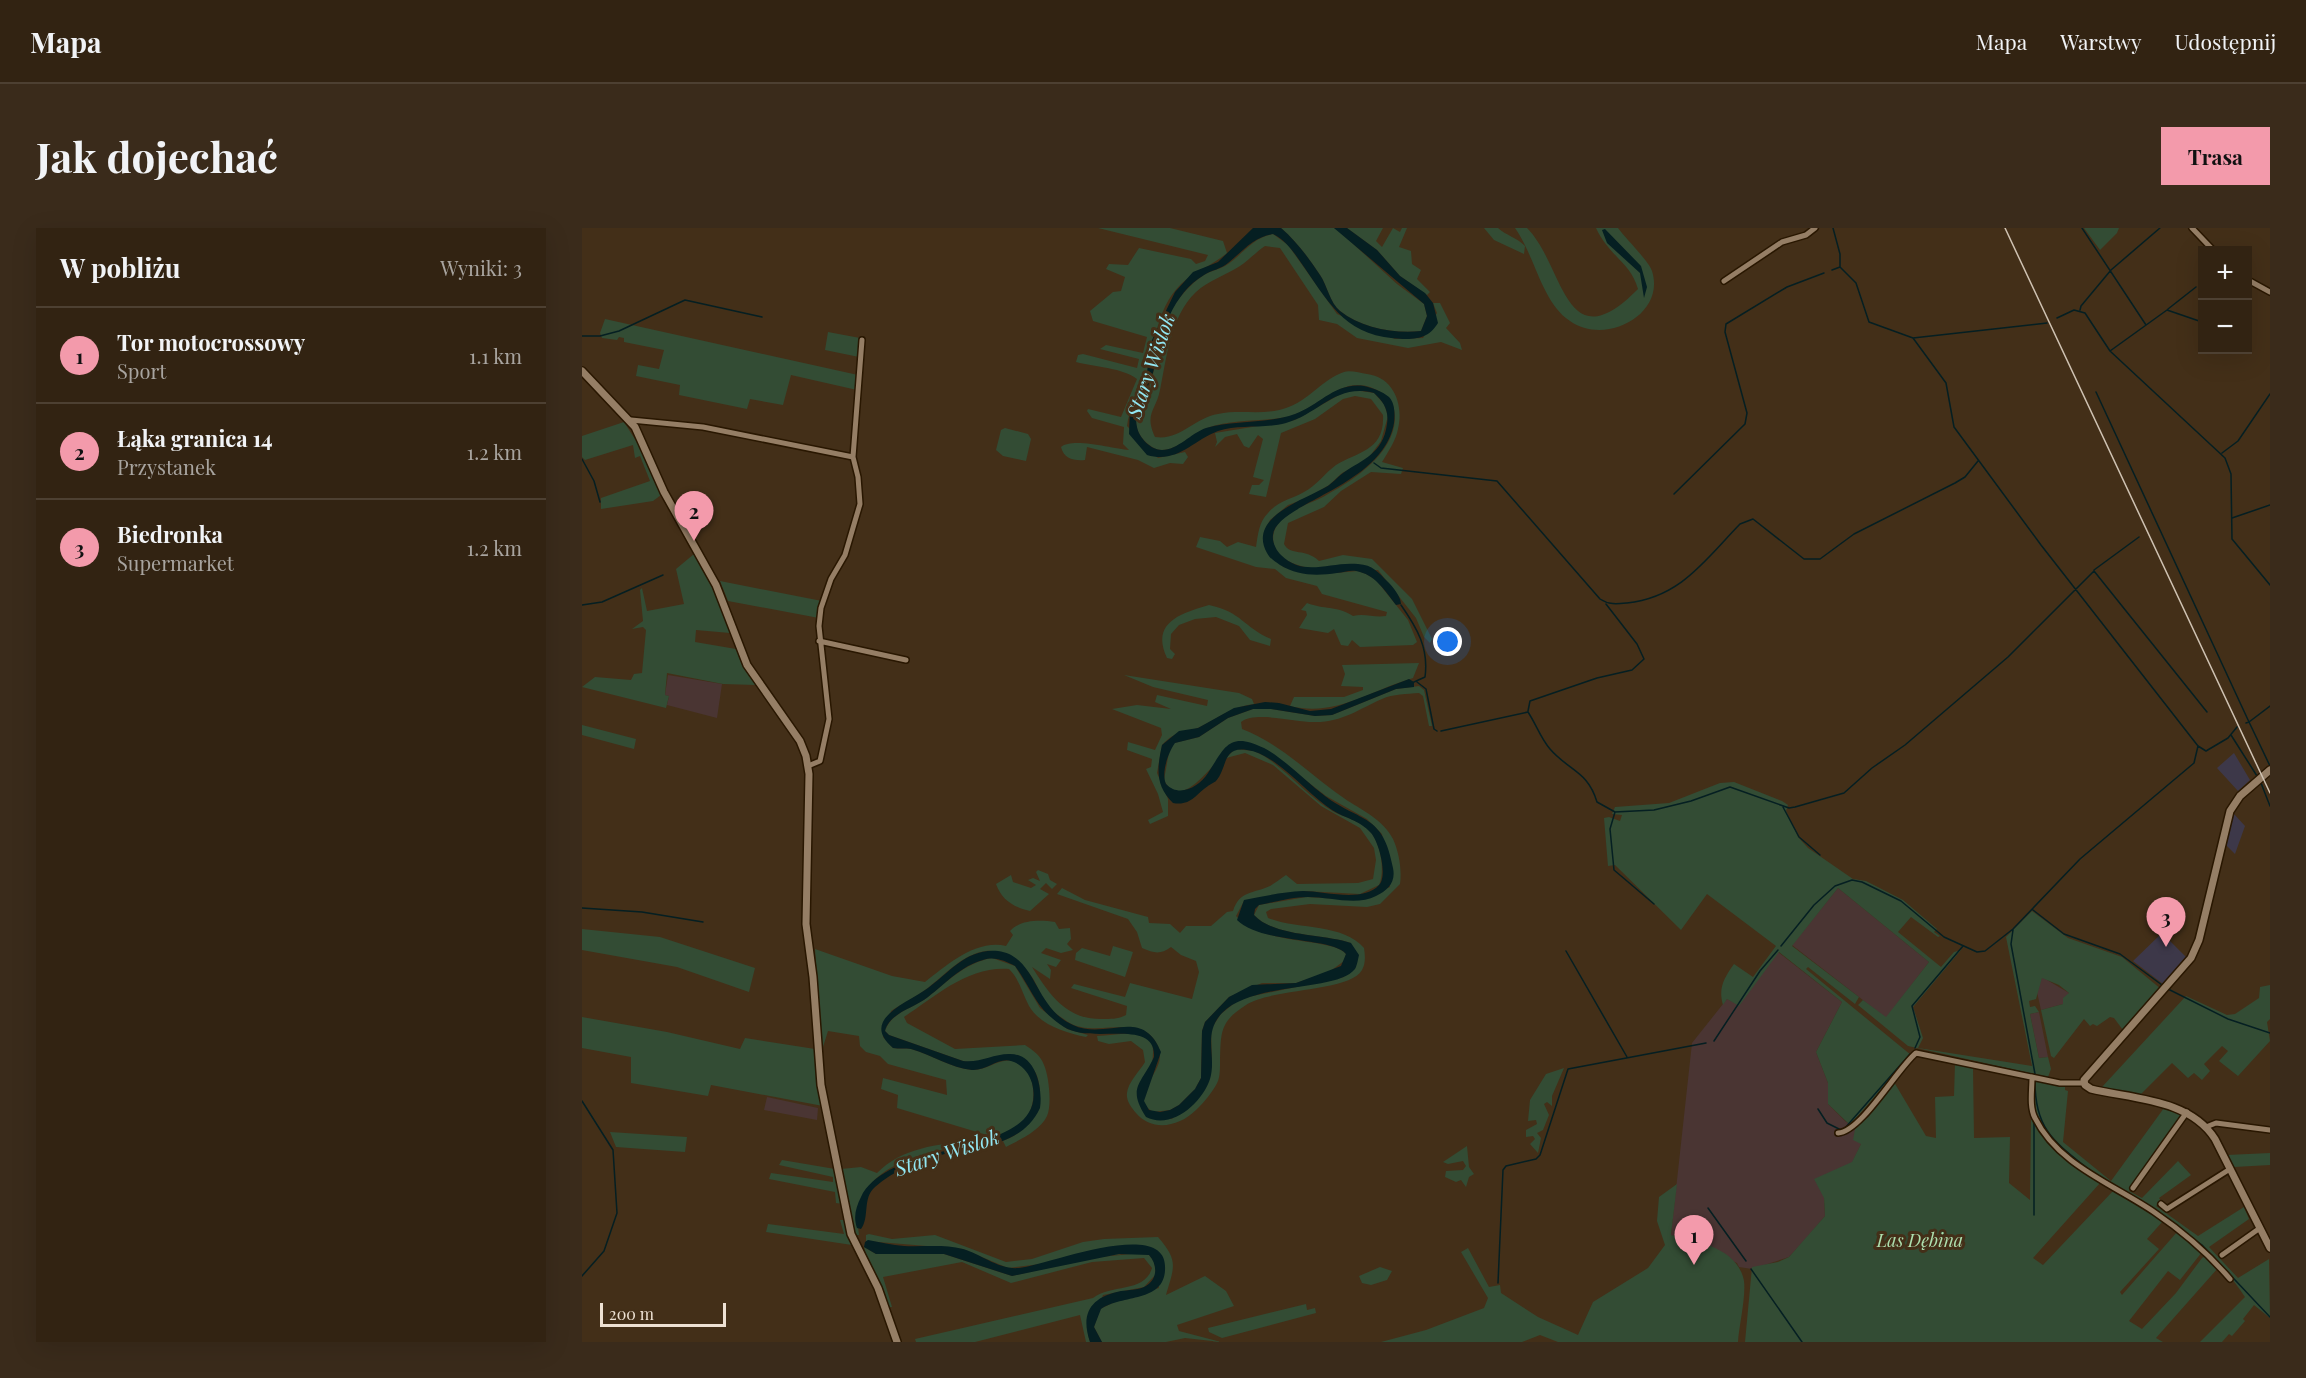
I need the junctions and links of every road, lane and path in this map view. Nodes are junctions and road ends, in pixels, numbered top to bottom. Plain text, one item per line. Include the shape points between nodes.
1 (1815, 228) edge
2 (2192, 228) edge
3 (2209, 246) edge
4 (1724, 281) dead end
5 (2252, 283) edge
6 (2270, 292) edge
7 (862, 340) dead end
8 (582, 371) edge
9 (631, 420) junction
10 (852, 457) junction
11 (819, 641) junction
12 (906, 660) dead end
13 (808, 766) junction
14 (2270, 771) edge
15 (2032, 1077) junction
16 (2084, 1083) junction
17 (2187, 1112) junction
18 (2206, 1127) junction
19 (2270, 1130) edge
20 (1838, 1133) dead end
21 (2230, 1169) junction
22 (2133, 1188) dead end
23 (2161, 1204) dead end
24 (2260, 1228) junction
25 (2270, 1248) edge
26 (2222, 1255) dead end
27 (2230, 1279) dead end
28 (897, 1342) edge

1 - 4 street via 1782,242
2 - 3 street
5 - 6 street
7 - 10 street
8 - 9 street
9 - 10 street via 703,427
9 - 13 street via 664,492 716,585 747,665 800,741
10 - 11 street via 860,504 845,555 821,608
11 - 12 street
11 - 13 street via 829,719 820,761
13 - 28 street via 806,924 821,1085 848,1224 878,1288
14 - 16 street via 2240,796 2230,811 2195,951 2088,1073
15 - 16 street
15 - 20 street via 1916,1053 1860,1118
15 - 27 street via 2032,1111 2051,1140 2093,1176 2151,1210 2201,1247
16 - 17 street via 2091,1089
17 - 18 street
17 - 22 street
18 - 19 street via 2216,1123
18 - 21 street
21 - 23 street via 2167,1209
21 - 24 street
24 - 25 street
24 - 26 street

